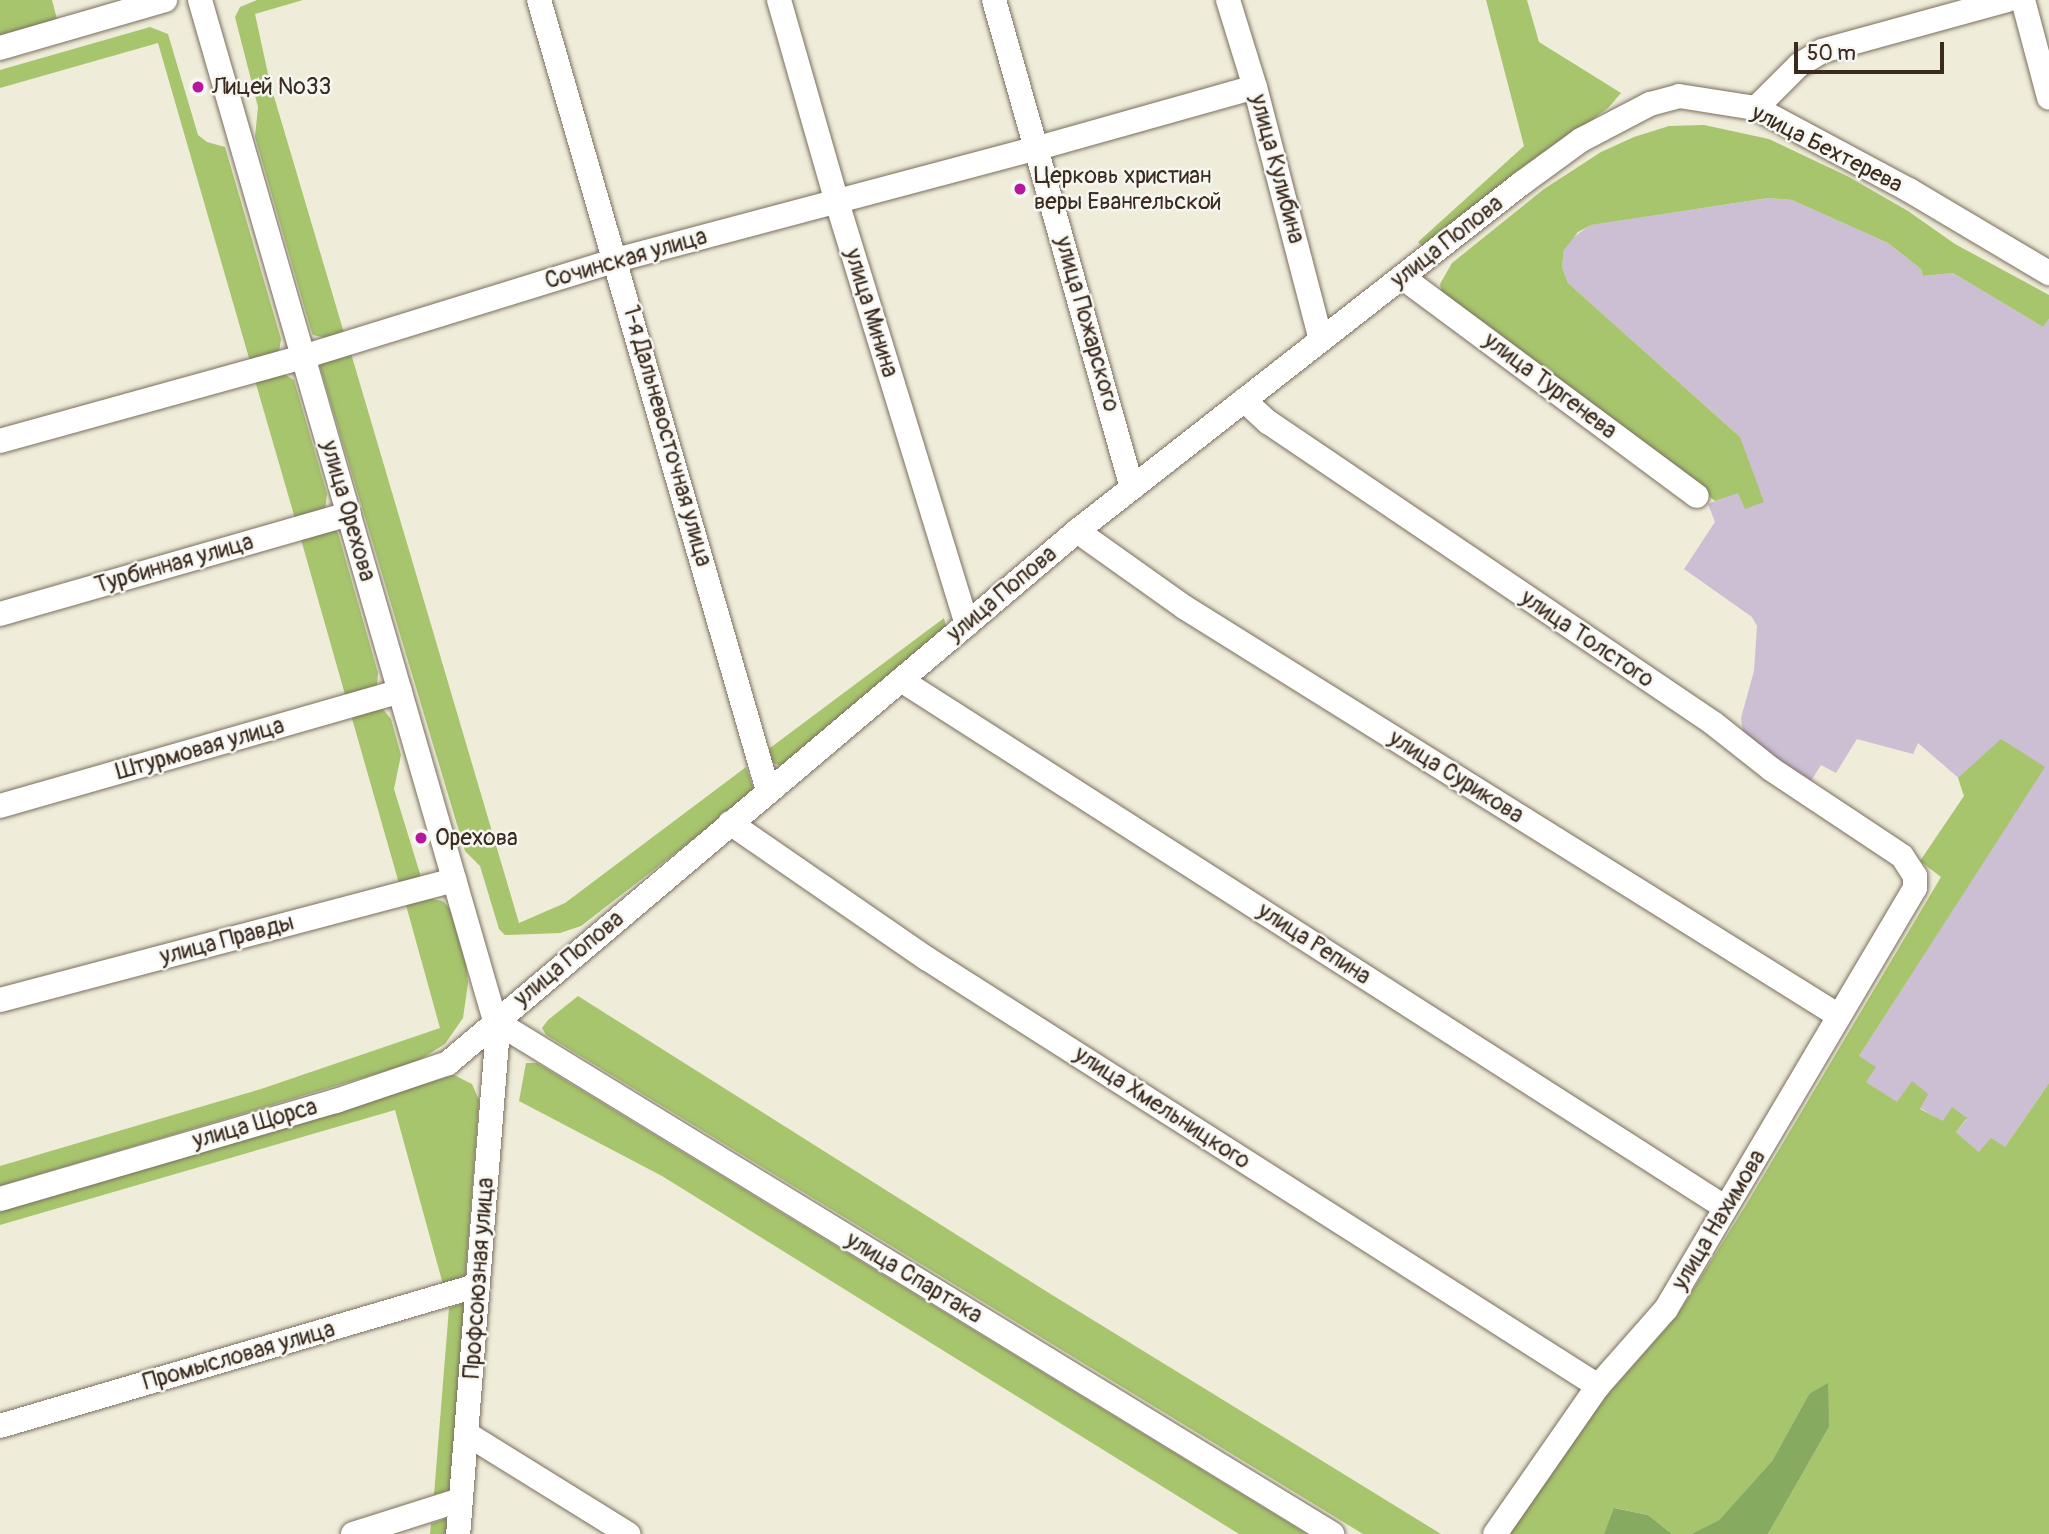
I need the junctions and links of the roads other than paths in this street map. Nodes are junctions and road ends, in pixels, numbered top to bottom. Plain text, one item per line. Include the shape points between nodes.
1 (165, 0) edge
2 (200, 0) edge
3 (539, 0) edge
4 (779, 0) edge
5 (994, 0) edge
6 (1227, 0) edge
7 (2007, 0) edge
8 (2023, 0) edge
9 (0, 48) edge
10 (1255, 87) junction
11 (2049, 98) edge
12 (1756, 108) junction
13 (1038, 148) junction
14 (1522, 183) joint
15 (837, 202) junction
16 (616, 260) junction
17 (2049, 273) edge
18 (1402, 276) junction
19 (1321, 340) junction
20 (303, 357) junction
21 (1244, 400) junction
22 (0, 440) edge
23 (1132, 488) junction
24 (1697, 496) dead end
25 (349, 514) junction
26 (1077, 531) junction
27 (0, 614) edge
28 (967, 624) junction
29 (901, 680) junction
30 (400, 691) junction
31 (768, 792) junction
32 (0, 806) edge
33 (730, 823) junction
34 (454, 880) junction
35 (1915, 888) joint
36 (0, 1000) edge
37 (1839, 1016) junction
38 (495, 1021) junction
39 (0, 1199) edge
40 (1726, 1208) junction
41 (477, 1286) junction
42 (1598, 1386) junction
43 (0, 1426) edge
44 (467, 1434) junction
45 (460, 1500) junction
46 (353, 1534) edge
47 (457, 1534) edge
48 (628, 1534) edge
49 (1332, 1534) edge
50 (1494, 1534) edge

1 - 9 street
2 - 20 street, улица Орехова
3 - 16 street, 1-я Дальневосточная улица
4 - 15 street, улица Минина
5 - 13 street, улица Пожарского
6 - 10 street, улица Кулибина
7 - 12 street via 1822,51 1799,65
8 - 11 street
10 - 13 street, Сочинская улица
10 - 19 street, улица Кулибина
12 - 14 street, улица Бехтерева via 1679,96 1650,104 1581,140
12 - 17 street, улица Бехтерева via 1909,190
13 - 15 street, Сочинская улица
13 - 23 street, улица Пожарского
14 - 18 street, улица Попова
15 - 16 street, Сочинская улица
15 - 28 street, улица Минина
16 - 20 street, Сочинская улица
16 - 31 street, 1-я Дальневосточная улица
18 - 19 street, улица Попова
18 - 24 street, улица Тургенева
19 - 21 street, улица Попова
20 - 22 street, Сочинская улица
20 - 25 street, улица Орехова
21 - 23 street, улица Попова
21 - 35 street, улица Толстого via 1268,422 1902,856 1911,866
23 - 26 street, улица Попова
25 - 27 street, Турбинная улица
25 - 30 street, улица Орехова
26 - 28 street, улица Попова
26 - 37 street, улица Сурикова via 1184,607
28 - 29 street, улица Попова
29 - 31 street, улица Попова
29 - 40 street, улица Репина
30 - 32 street, Штурмовая улица
30 - 34 street, улица Орехова
31 - 33 street, улица Попова
33 - 38 street, улица Попова
33 - 42 street, улица Хмельницкого via 926,958
34 - 36 street, улица Правды
34 - 38 street, улица Орехова
35 - 37 street, улица Нахимова
37 - 40 street, улица Нахимова
38 - 39 street, улица Щорса via 442,1065 336,1101
38 - 41 street, Профсоюзная улица
38 - 49 street, улица Спартака
40 - 42 street, улица Нахимова via 1666,1309
41 - 43 street, Промысловая улица
41 - 44 street, Профсоюзная улица
42 - 50 street, улица Нахимова
44 - 45 street, Профсоюзная улица
44 - 48 street
45 - 46 street
45 - 47 street, Профсоюзная улица

